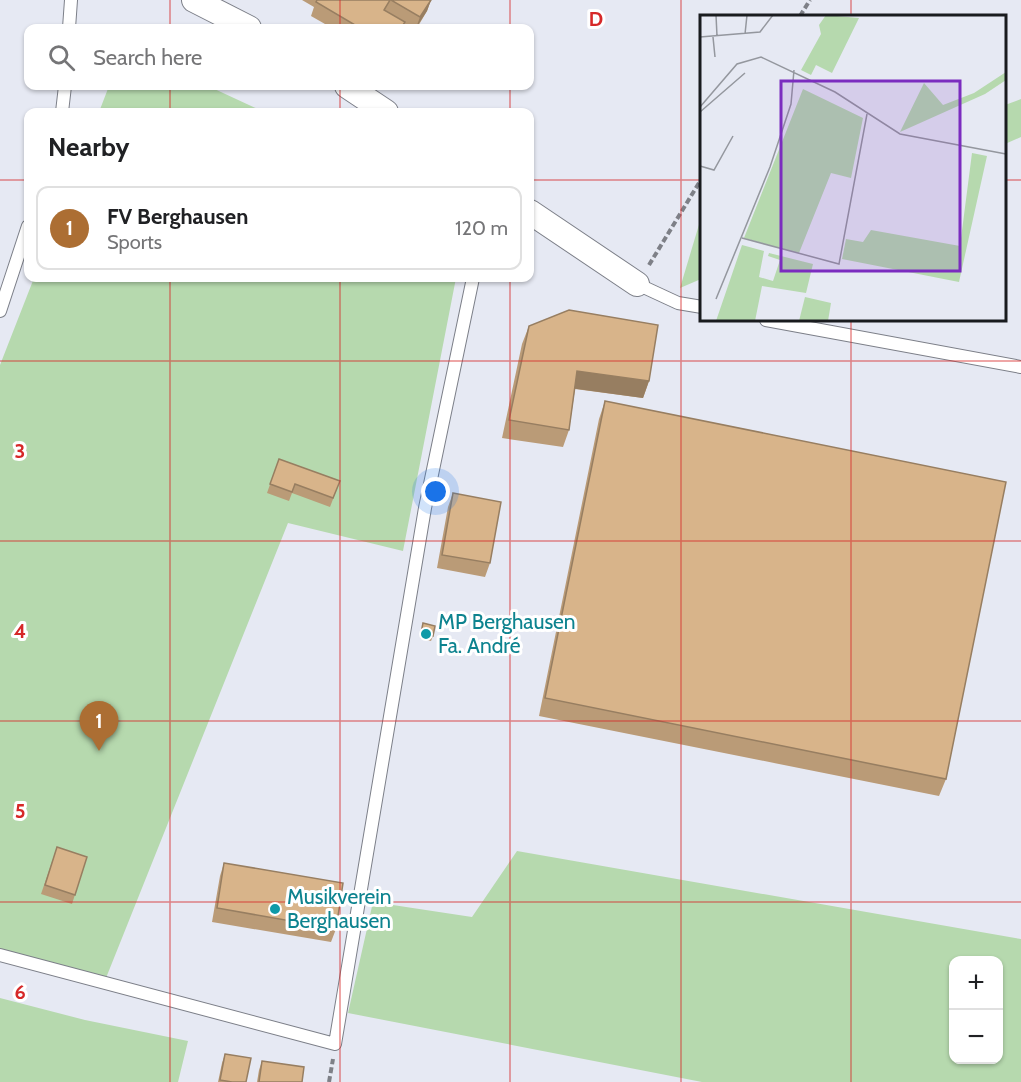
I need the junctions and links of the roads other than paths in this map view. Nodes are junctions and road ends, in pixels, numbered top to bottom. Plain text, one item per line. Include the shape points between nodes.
1 (71, 0) edge
2 (194, 0) edge
3 (69, 24) edge
4 (241, 24) edge
5 (65, 90) edge
6 (353, 90) edge
7 (62, 108) edge
8 (380, 108) edge
9 (534, 215) edge
10 (24, 238) edge
11 (472, 282) edge
12 (637, 284) joint
13 (700, 307) edge
14 (0, 311) edge
15 (771, 321) edge
16 (1021, 367) edge
17 (0, 955) edge

1 - 3 lane
2 - 4 street
5 - 7 lane
6 - 8 street
9 - 12 street
10 - 14 lane
11 - 17 lane via 425,508 335,1044
12 - 13 lane via 678,303
15 - 16 lane

